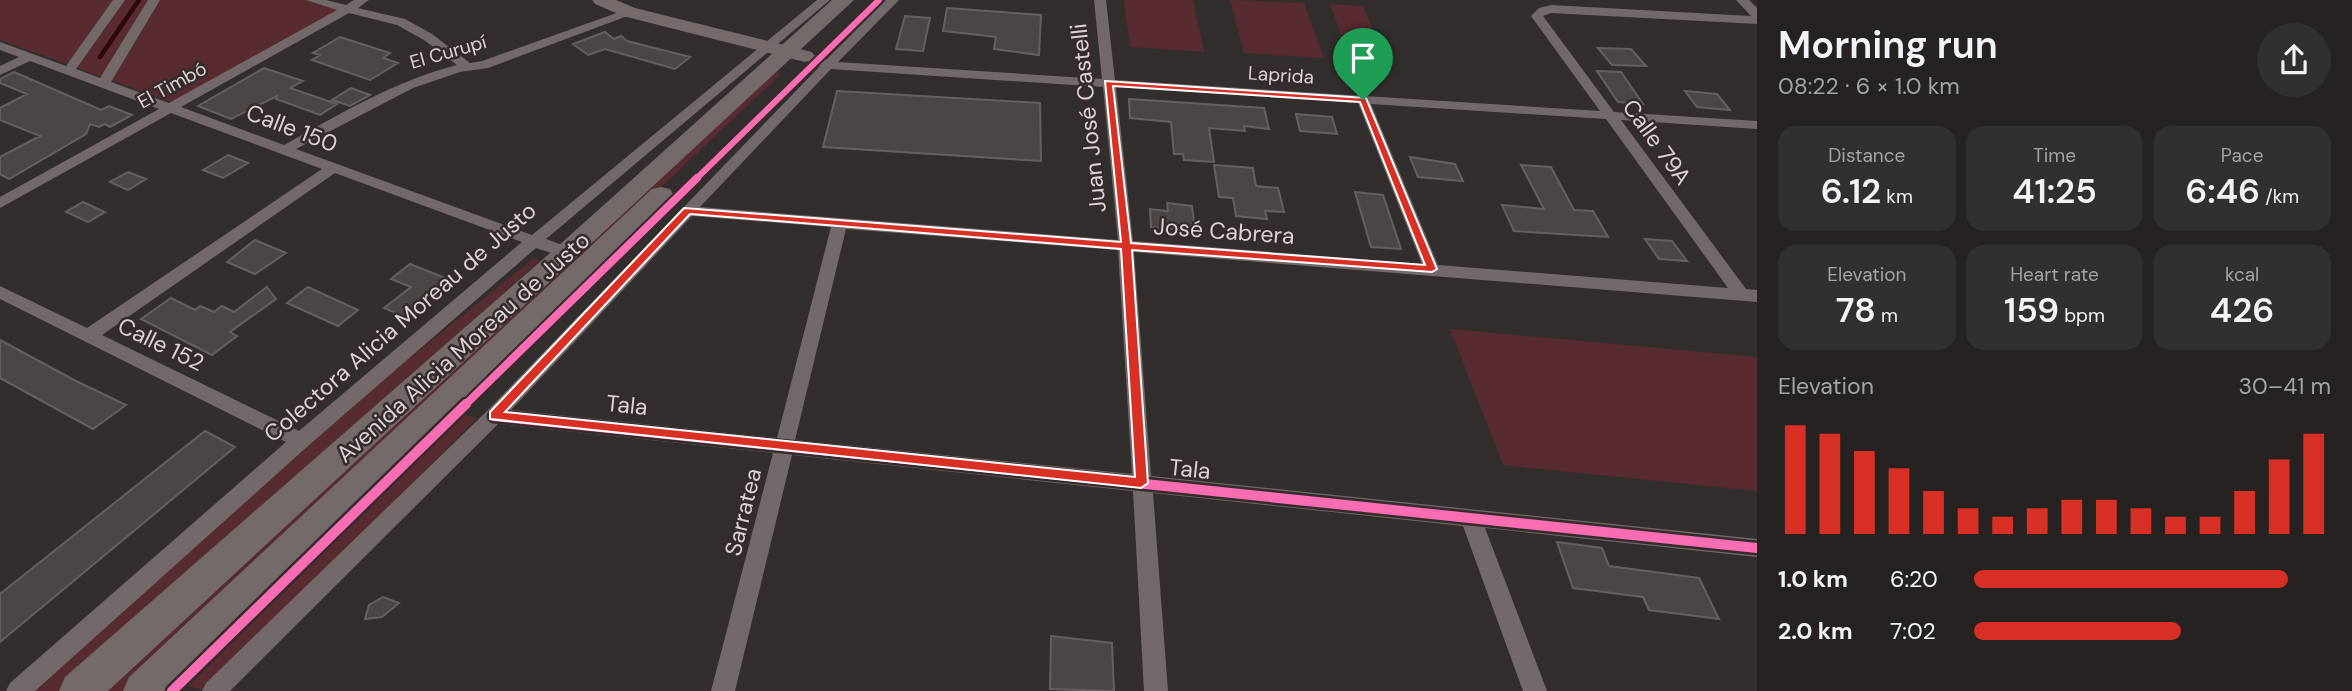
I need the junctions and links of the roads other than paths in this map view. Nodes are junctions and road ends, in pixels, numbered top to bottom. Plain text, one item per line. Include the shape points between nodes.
1 (119, 0) edge
2 (154, 0) edge
3 (313, 0) edge
4 (363, 0) edge
5 (601, 0) edge
6 (824, 0) edge
7 (844, 0) edge
8 (864, 0) edge
9 (893, 0) edge
10 (1100, 0) edge
11 (1742, 0) edge
12 (345, 10) junction
13 (629, 12) junction
14 (1757, 17) edge
15 (0, 46) edge
16 (797, 55) junction
17 (29, 57) junction
18 (466, 66) junction
19 (0, 71) edge
20 (69, 71) junction
21 (104, 83) junction
22 (1108, 83) junction
23 (1363, 100) junction
24 (170, 107) junction
25 (1610, 116) junction
26 (1757, 125) edge
27 (286, 149) junction
28 (333, 168) junction
29 (0, 203) edge
30 (688, 211) junction
31 (840, 223) junction
32 (534, 241) junction
33 (1126, 246) junction
34 (567, 253) junction
35 (1432, 269) junction
36 (0, 292) edge
37 (1749, 295) edge
38 (88, 335) junction
39 (494, 416) junction
40 (301, 440) junction
41 (785, 447) junction
42 (1141, 483) junction
43 (1470, 517) junction
44 (1757, 548) edge
45 (18, 691) edge
46 (79, 691) edge
47 (143, 691) edge
48 (214, 691) edge
49 (723, 691) edge
50 (1156, 691) edge
51 (1535, 691) edge

1 - 20 street
2 - 21 street
3 - 12 street
4 - 12 street, El Timbó
5 - 13 main road
6 - 16 street, Colectora Alicia Moreau de Justo
7 - 16 main road, Avenida Alicia Moreau de Justo
8 - 16 main road, Avenida Alicia Moreau de Justo
9 - 16 street, Colectora Alicia Moreau de Justo
10 - 22 street, Juan José Castelli
11 - 14 street
12 - 18 street via 401,22
12 - 24 street, El Timbó
13 - 16 main road
13 - 18 street, El Curupí via 484,65
14 - 25 street, Calle 79A via 1543,10 1537,16
15 - 17 street, Calle 150
16 - 22 street, Laprida
16 - 30 street, Colectora Alicia Moreau de Justo
16 - 32 street, Colectora Alicia Moreau de Justo
16 - 34 main road, Avenida Alicia Moreau de Justo
16 - 47 main road, Avenida Alicia Moreau de Justo
17 - 19 street
17 - 20 street, Calle 150
18 - 27 street, El Curupí via 401,88
20 - 21 street, Calle 150
21 - 24 street, Calle 150
22 - 23 street, Laprida
22 - 33 street, Juan José Castelli
23 - 25 street, Laprida
23 - 35 street
24 - 27 street, Calle 150
24 - 29 street, El Timbó
25 - 26 street, Laprida
25 - 37 street, Calle 79A
27 - 28 street, Calle 150
28 - 32 street, Calle 150
28 - 38 street
30 - 31 street, José Cabrera
30 - 39 street, Colectora Alicia Moreau de Justo
31 - 33 street, José Cabrera
31 - 41 street, Sarratea
32 - 34 street, Calle 150
32 - 40 street, Colectora Alicia Moreau de Justo
33 - 35 street, José Cabrera
33 - 42 street, Juan José Castelli
34 - 46 main road, Avenida Alicia Moreau de Justo
35 - 37 street, José Cabrera
36 - 38 street, Calle 152
38 - 40 street, Calle 152
39 - 41 street, Tala
39 - 48 street, Colectora Alicia Moreau de Justo
40 - 45 street, Colectora Alicia Moreau de Justo
41 - 42 street, Tala
41 - 49 street, Sarratea
42 - 43 street, Tala
42 - 50 street, Juan José Castelli
43 - 44 street, Tala
43 - 51 street

